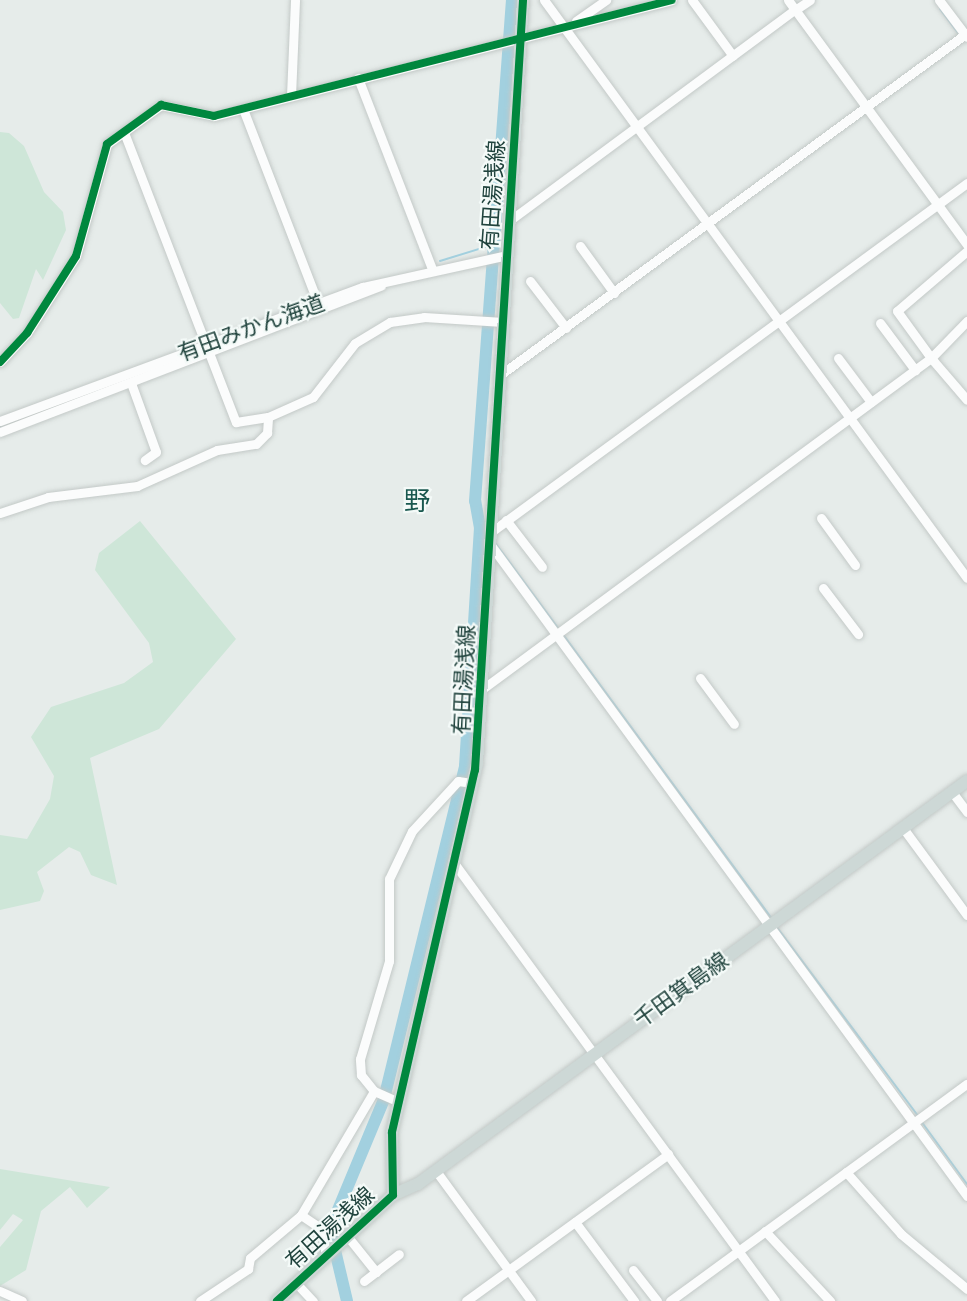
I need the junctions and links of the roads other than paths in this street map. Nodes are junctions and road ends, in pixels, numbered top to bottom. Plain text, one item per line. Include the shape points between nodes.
1 (295, 0) edge
2 (523, 0) edge
3 (544, 0) edge
4 (606, 0) edge
5 (672, 0) edge
6 (692, 0) edge
7 (788, 0) edge
8 (810, 0) edge
9 (939, 0) edge
10 (795, 10) junction
11 (568, 26) junction
12 (966, 35) edge
13 (517, 39) junction
14 (733, 56) junction
15 (358, 78) junction
16 (291, 96) junction
17 (866, 107) junction
18 (243, 110) junction
19 (637, 127) junction
20 (126, 135) junction
21 (967, 183) edge
22 (938, 204) junction
23 (509, 221) junction
24 (708, 224) junction
25 (967, 245) edge
26 (580, 246) dead end
27 (967, 251) edge
28 (504, 256) junction
29 (432, 269) junction
30 (530, 280) dead end
31 (614, 292) junction
32 (319, 307) junction
33 (778, 321) junction
34 (967, 321) edge
35 (503, 322) junction
36 (880, 323) dead end
37 (566, 328) junction
38 (207, 350) junction
39 (838, 358) dead end
40 (931, 358) junction
41 (0, 363) edge
42 (915, 370) junction
43 (500, 375) junction
44 (131, 383) junction
45 (967, 400) edge
46 (871, 402) junction
47 (268, 417) junction
48 (850, 418) junction
49 (0, 421) edge
50 (0, 432) edge
51 (145, 460) dead end
52 (0, 513) edge
53 (820, 518) dead end
54 (506, 520) junction
55 (490, 538) junction
56 (855, 565) dead end
57 (542, 567) dead end
58 (967, 578) edge
59 (823, 588) dead end
60 (556, 633) junction
61 (858, 634) dead end
62 (700, 678) dead end
63 (481, 690) junction
64 (734, 724) dead end
65 (967, 781) edge
66 (473, 783) junction
67 (952, 792) junction
68 (967, 812) edge
69 (903, 828) junction
70 (454, 863) junction
71 (967, 915) edge
72 (774, 923) junction
73 (594, 1053) junction
74 (967, 1084) edge
75 (385, 1096) junction
76 (915, 1123) junction
77 (668, 1154) junction
78 (436, 1171) junction
79 (846, 1172) junction
80 (393, 1195) junction
81 (967, 1196) edge
82 (301, 1215) junction
83 (575, 1222) junction
84 (765, 1231) junction
85 (348, 1237) junction
86 (738, 1251) junction
87 (330, 1253) junction
88 (399, 1254) dead end
89 (509, 1270) junction
90 (633, 1270) dead end
91 (376, 1272) junction
92 (364, 1281) dead end
93 (296, 1283) junction
94 (967, 1289) edge
95 (0, 1290) edge
96 (22, 1301) edge
97 (200, 1301) edge
98 (277, 1301) edge
99 (313, 1301) edge
100 (466, 1301) edge
101 (531, 1301) edge
102 (634, 1301) edge
103 (657, 1301) edge
104 (670, 1301) edge
105 (775, 1301) edge
106 (830, 1301) edge

1 - 16 street
2 - 13 main road, 有田湯浅線
3 - 11 street
4 - 11 street
5 - 11 street
6 - 14 street
7 - 10 street
8 - 10 street
9 - 12 street
10 - 14 street
10 - 17 street
11 - 13 street
11 - 19 street
12 - 17 street
13 - 15 street
13 - 23 main road, 有田湯浅線
14 - 19 street
15 - 16 street
15 - 29 street
16 - 18 street
17 - 22 street
17 - 24 street
18 - 20 street via 214,116 161,105
18 - 32 street
19 - 23 street
19 - 24 street
20 - 38 street
20 - 41 street via 107,144 76,256 27,333
21 - 22 street
22 - 25 street
22 - 33 street
23 - 28 main road, 有田湯浅線
24 - 31 street
24 - 33 street
26 - 31 street
27 - 40 street via 897,311
28 - 29 street, 有田みかん海道
28 - 35 main road, 有田湯浅線
29 - 32 street, 有田みかん海道
30 - 37 street
31 - 37 street
32 - 38 street, 有田みかん海道
33 - 48 street
33 - 54 street
34 - 40 street
35 - 43 main road, 有田湯浅線
35 - 47 street via 424,317 390,322 355,342 313,397
36 - 42 street
37 - 43 street
38 - 44 street
38 - 47 street via 236,422
38 - 49 street, 有田みかん海道
39 - 46 street
40 - 42 street
40 - 45 street
42 - 46 street
43 - 55 main road, 有田湯浅線
44 - 50 street
44 - 51 street via 156,452
46 - 48 street
47 - 52 street via 267,433 256,444 217,450 137,486 48,498
48 - 58 street
48 - 60 street
53 - 56 street
54 - 55 street
54 - 57 street
55 - 60 street
55 - 63 main road, 有田湯浅線
59 - 61 street
60 - 63 street
60 - 72 street
62 - 64 street
63 - 66 main road, 有田湯浅線
65 - 67 main road, 千田箕島線
66 - 70 main road, 有田湯浅線
66 - 75 street via 458,782 412,831 389,879 389,961 360,1059 361,1075
67 - 68 street
67 - 69 main road, 千田箕島線
69 - 71 street
69 - 72 main road, 千田箕島線
70 - 73 street
70 - 75 main road, 有田湯浅線
72 - 73 main road, 千田箕島線
72 - 76 street
73 - 77 street
73 - 78 main road, 千田箕島線
74 - 76 street
75 - 80 main road, 有田湯浅線
75 - 82 street
76 - 79 street
76 - 81 street
77 - 83 street
77 - 86 street
78 - 80 main road, 千田箕島線
78 - 89 street
79 - 84 street
79 - 94 street via 901,1234
80 - 85 main road, 有田湯浅線
82 - 87 street via 322,1229
82 - 97 street via 250,1258 248,1269
83 - 89 street
83 - 102 street
84 - 86 street
84 - 106 street
85 - 87 main road, 有田湯浅線
85 - 91 street
86 - 104 street
86 - 105 street
87 - 93 main road, 有田湯浅線
88 - 91 street
89 - 100 street
89 - 101 street
90 - 103 street
91 - 92 street
93 - 98 main road, 有田湯浅線
93 - 99 street
95 - 96 street

